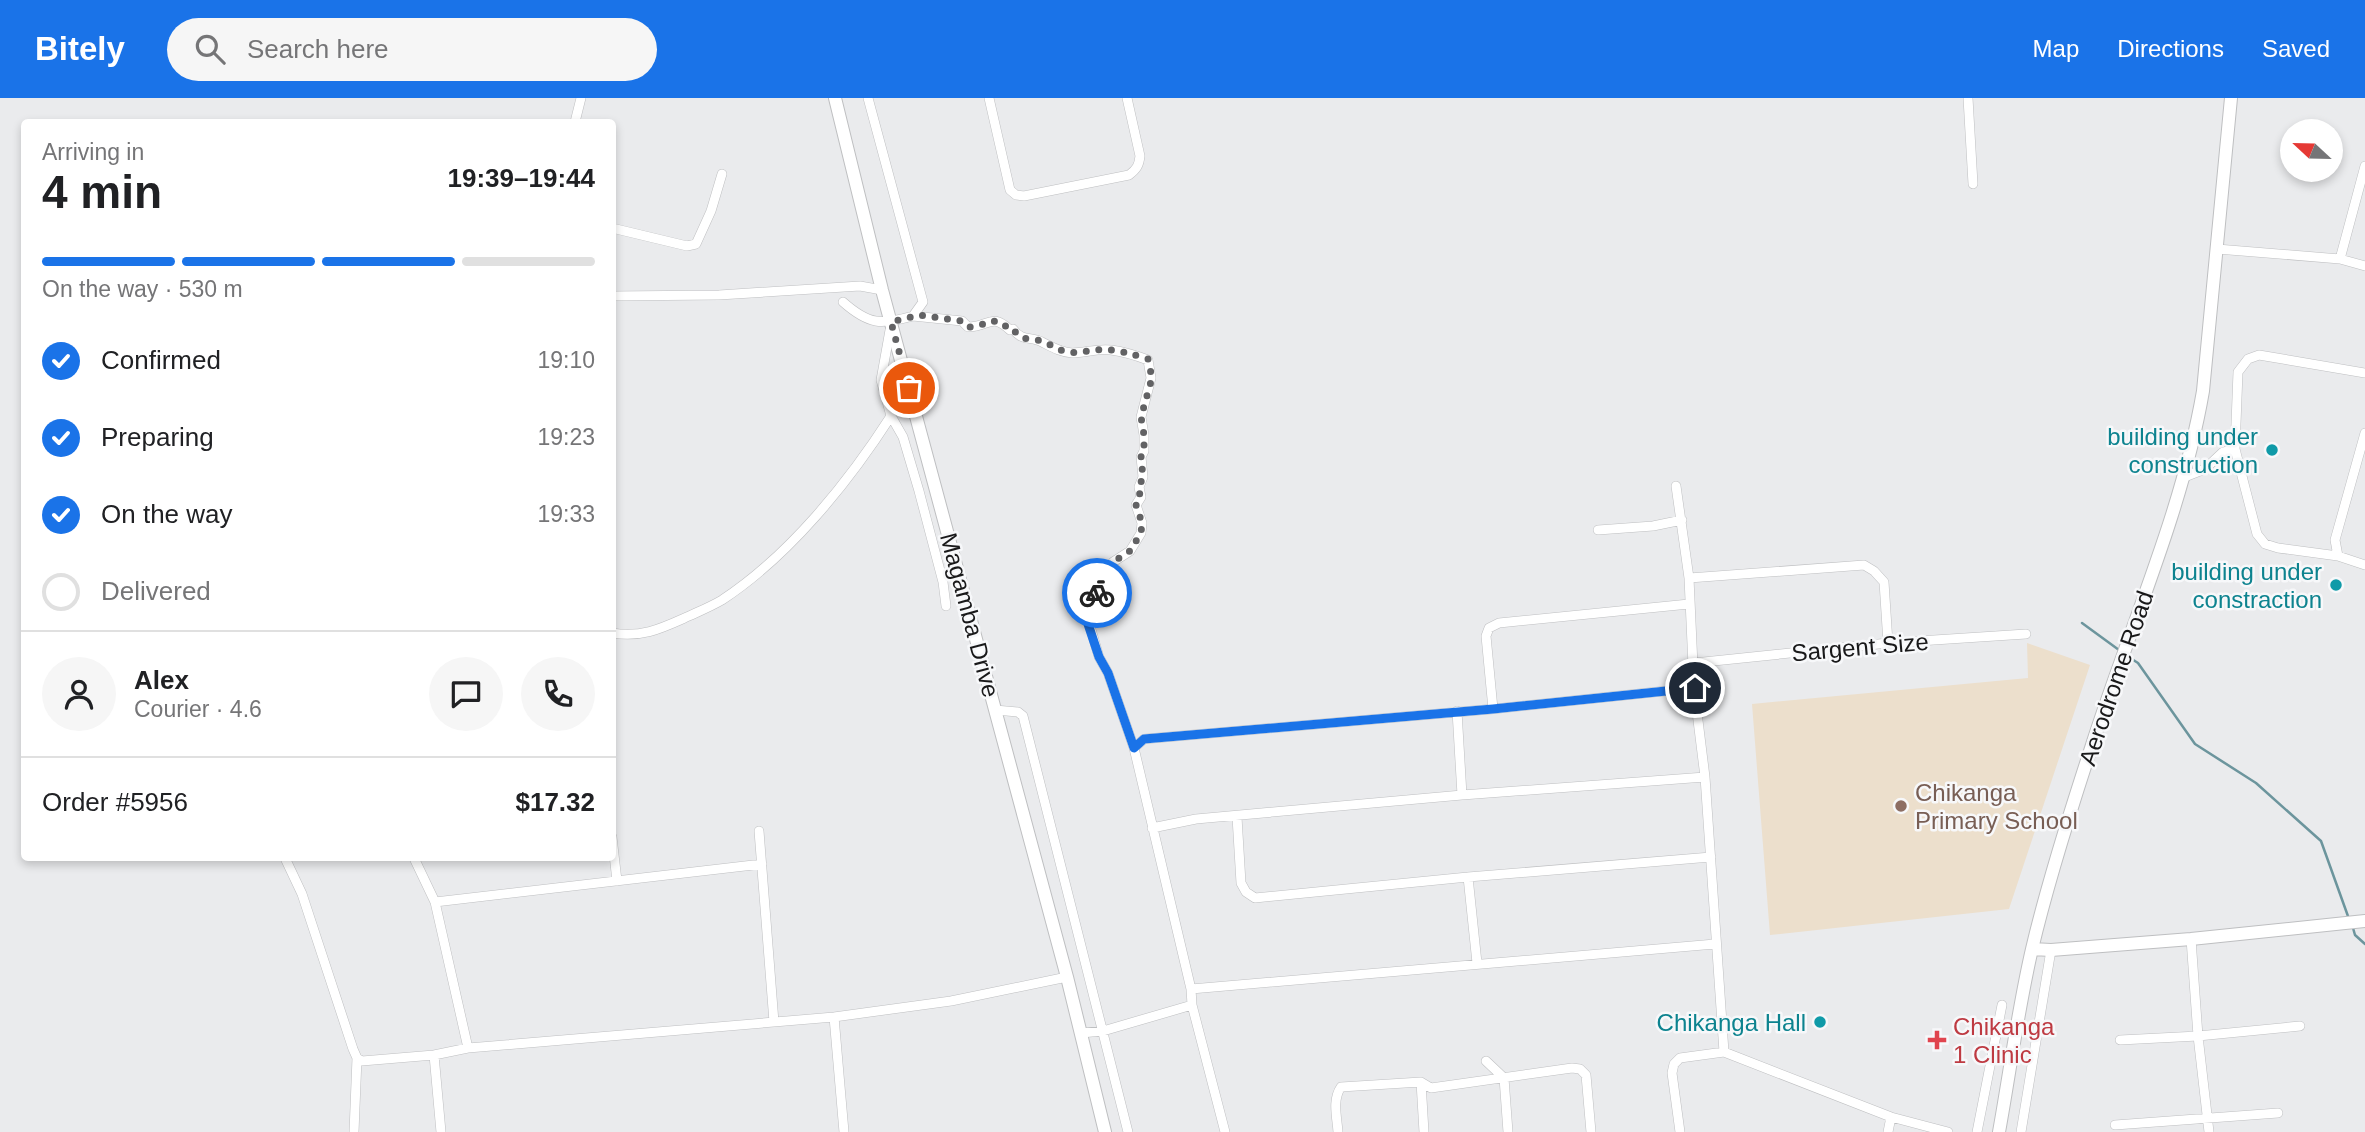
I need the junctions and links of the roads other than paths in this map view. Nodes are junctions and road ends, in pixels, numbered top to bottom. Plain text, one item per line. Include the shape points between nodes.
1 (581, 98) edge
2 (835, 98) edge
3 (868, 98) edge
4 (989, 98) edge
5 (1127, 98) edge
6 (1968, 98) edge
7 (2231, 98) edge
8 (576, 119) edge
9 (2365, 166) edge
10 (722, 174) dead end
11 (1973, 184) dead end
12 (616, 229) edge
13 (2217, 249) junction
14 (2340, 259) junction
15 (2365, 266) edge
16 (882, 290) junction
17 (616, 296) edge
18 (843, 302) dead end
19 (913, 316) junction
20 (891, 322) junction
21 (2365, 373) edge
22 (891, 416) junction
23 (2365, 433) edge
24 (2235, 449) junction
25 (2182, 478) junction
26 (1676, 486) dead end
27 (1682, 520) junction
28 (1598, 530) dead end
29 (2338, 556) junction
30 (2365, 565) edge
31 (1689, 578) junction
32 (1689, 604) junction
33 (946, 606) dead end
34 (616, 634) edge
35 (2026, 634) dead end
36 (1888, 643) junction
37 (1694, 663) junction
38 (1695, 688) junction
39 (1493, 709) junction
40 (995, 710) junction
41 (1457, 711) junction
42 (1134, 748) junction
43 (1705, 777) junction
44 (1462, 795) junction
45 (1237, 817) junction
46 (1152, 828) junction
47 (759, 831) dead end
48 (1711, 857) junction
49 (286, 861) edge
50 (415, 861) edge
51 (615, 861) edge
52 (762, 864) junction
53 (1468, 877) junction
54 (617, 881) junction
55 (435, 902) junction
56 (2364, 921) edge
57 (2191, 939) junction
58 (1715, 944) junction
59 (2032, 948) junction
60 (2051, 950) junction
61 (1477, 963) junction
62 (1067, 977) junction
63 (1191, 989) junction
64 (1192, 1005) junction
65 (2002, 1005) dead end
66 (834, 1017) junction
67 (774, 1022) junction
68 (2300, 1026) dead end
69 (1103, 1031) junction
70 (1081, 1033) junction
71 (2198, 1036) junction
72 (2120, 1040) dead end
73 (468, 1048) junction
74 (1724, 1052) junction
75 (434, 1055) junction
76 (357, 1058) junction
77 (1486, 1061) dead end
78 (1504, 1078) junction
79 (1421, 1082) junction
80 (2278, 1113) dead end
81 (1891, 1117) junction
82 (2208, 1117) junction
83 (2115, 1125) dead end
84 (354, 1132) edge
85 (441, 1132) edge
86 (844, 1132) edge
87 (1105, 1132) edge
88 (1128, 1132) edge
89 (1225, 1132) edge
90 (1338, 1132) edge
91 (1424, 1132) edge
92 (1508, 1132) edge
93 (1591, 1132) edge
94 (1679, 1132) edge
95 (1888, 1132) edge
96 (1948, 1132) edge
97 (1977, 1132) edge
98 (1999, 1132) edge
99 (2021, 1132) edge
100 (2209, 1132) edge

1 - 8 street
2 - 16 street, Magamba Drive
3 - 19 street via 923,302
4 - 5 street via 1010,190 1024,196 1135,171 1140,156
6 - 11 street
7 - 13 street, Aerodrome Road
9 - 14 street
10 - 12 street via 696,244 687,246
13 - 14 street
13 - 25 street, Aerodrome Road via 2203,391
14 - 15 street
16 - 17 street via 860,286
16 - 20 street, Magamba Drive
18 - 20 street via 866,319
19 - 20 street
19 - 42 street via 962,321 968,327 1000,321 1018,336 1040,340 1059,351 1110,349 1148,359 1152,378 1141,417 1143,477 1136,505 1141,533 1130,551 1113,562 1086,610
20 - 22 street via 881,380
20 - 40 street, Magamba Drive
21 - 24 street via 2259,355 2248,359 2238,372
22 - 33 street via 903,437 919,491
22 - 34 street via 865,456 772,562 721,601 655,631
23 - 29 street via 2335,540
24 - 25 street
24 - 29 street via 2257,534 2265,544
25 - 59 street, Aerodrome Road via 2089,755
26 - 27 street
27 - 28 street
27 - 31 street
29 - 30 street
31 - 32 street
31 - 36 street via 1864,565 1884,582
32 - 37 street
32 - 39 street via 1499,623 1489,628
35 - 36 street, Sargent Size
36 - 37 street, Sargent Size
37 - 38 street
38 - 39 street
38 - 43 street
39 - 41 street
40 - 62 street, Magamba Drive
40 - 69 street via 1023,716
41 - 42 street via 1144,739
41 - 44 street
42 - 46 street
43 - 44 street
43 - 48 street
44 - 45 street
45 - 46 street
45 - 53 street via 1241,883 1255,898
46 - 63 street
47 - 52 street
48 - 53 street
48 - 58 street
49 - 76 street via 302,894
50 - 55 street
51 - 54 street
52 - 54 street
52 - 67 street
53 - 61 street
54 - 55 street
55 - 73 street
56 - 57 street
57 - 60 street
57 - 71 street
58 - 61 street
58 - 74 street
59 - 60 street
59 - 98 street, Aerodrome Road
60 - 99 street
61 - 63 street
62 - 66 street via 951,1001
62 - 70 street, Magamba Drive
63 - 64 street
64 - 69 street
64 - 89 street
65 - 97 street
66 - 67 street
66 - 86 street
67 - 73 street
68 - 71 street
69 - 70 street
69 - 88 street
70 - 87 street, Magamba Drive
71 - 72 street
71 - 82 street
73 - 75 street
74 - 81 street
74 - 94 street via 1680,1058 1674,1063
75 - 76 street
75 - 85 street
76 - 84 street
77 - 78 street
78 - 79 street via 1432,1088
78 - 92 street
78 - 93 street via 1580,1069 1586,1074
79 - 90 street via 1341,1087 1335,1101
79 - 91 street
80 - 82 street
81 - 95 street
81 - 96 street
82 - 83 street
82 - 100 street

